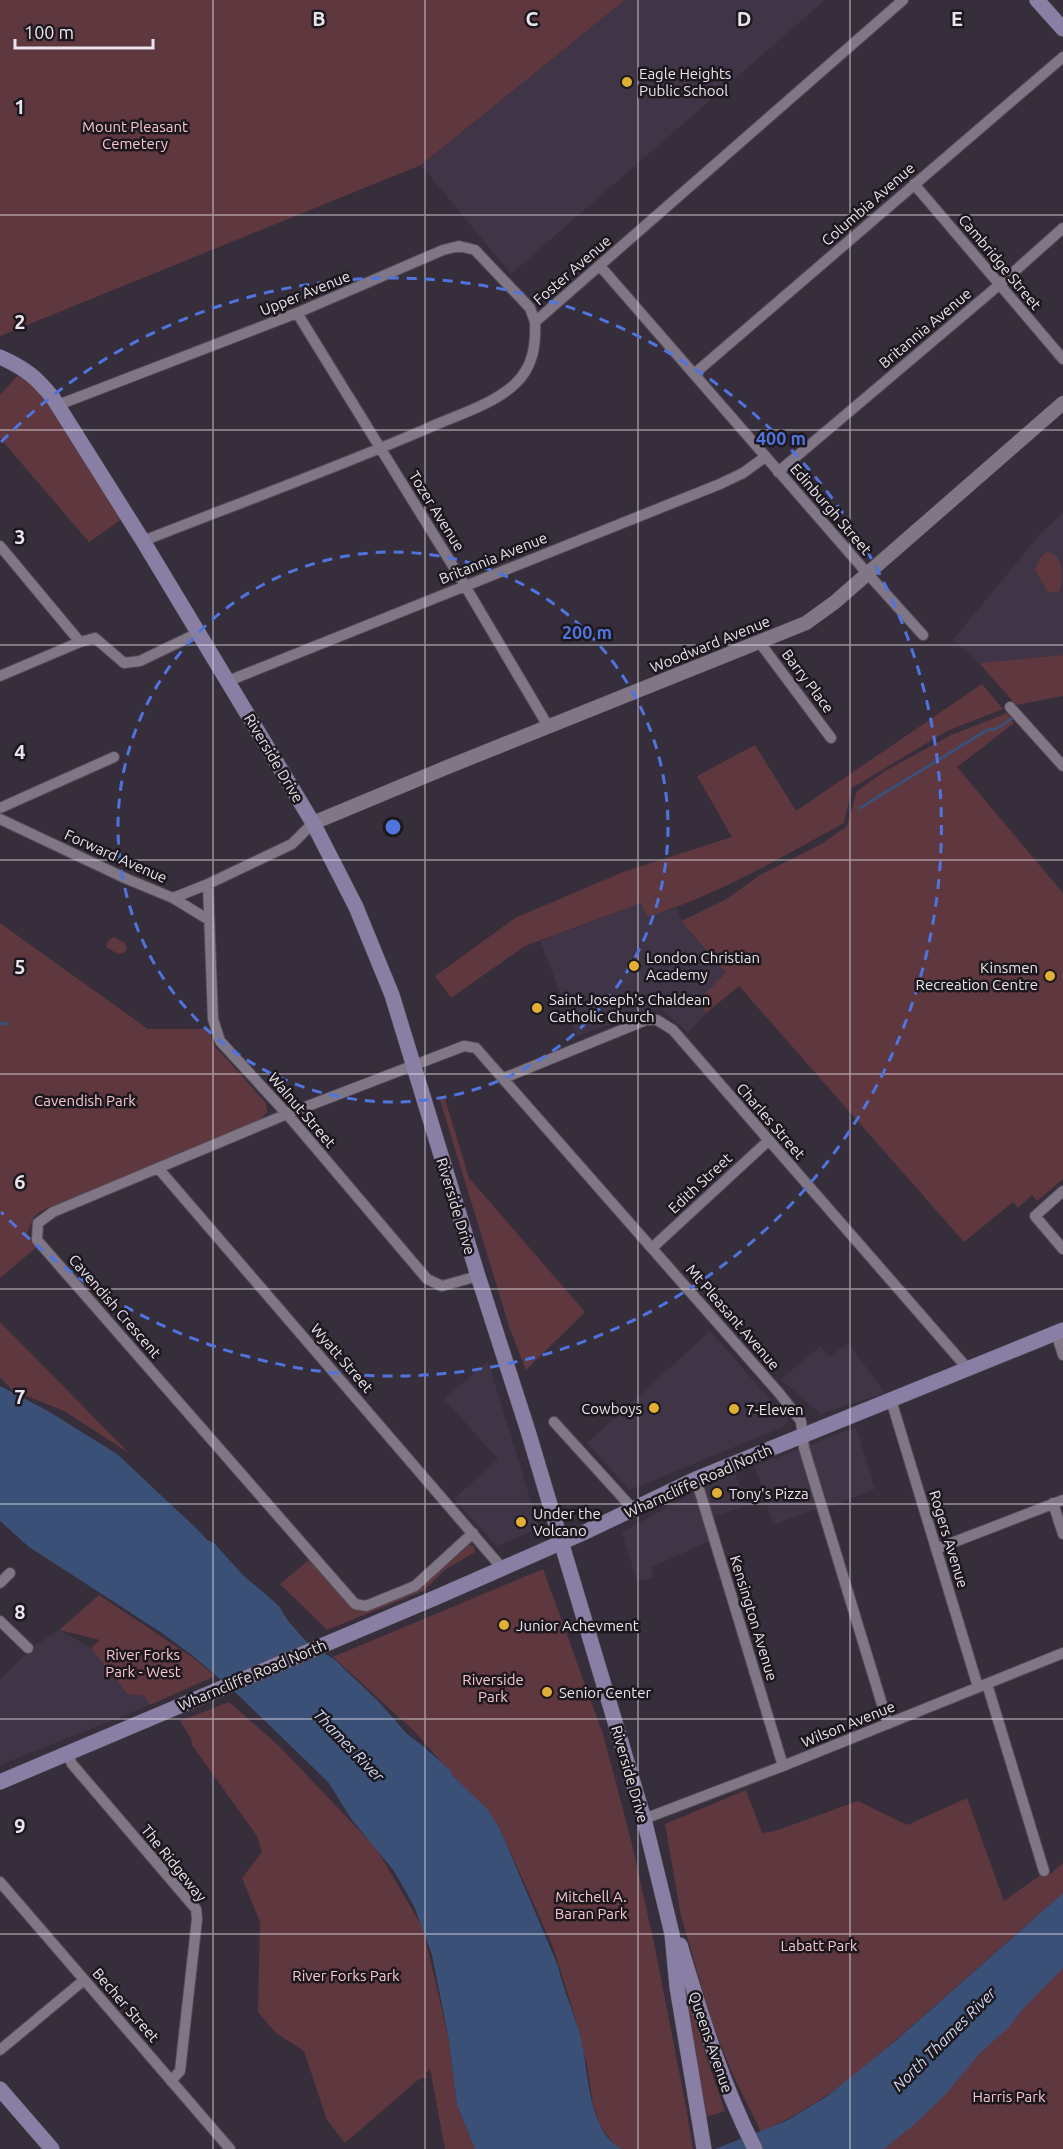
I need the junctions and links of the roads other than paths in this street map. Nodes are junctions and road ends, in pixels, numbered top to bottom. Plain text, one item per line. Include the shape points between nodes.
1 (903, 0) edge
2 (1036, 0) edge
3 (1063, 28) edge
4 (1063, 57) edge
5 (914, 184) junction
6 (1063, 228) edge
7 (600, 266) junction
8 (999, 285) junction
9 (297, 313) junction
10 (535, 322) junction
11 (0, 357) edge
12 (1063, 359) edge
13 (694, 374) junction
14 (1063, 403) edge
15 (58, 405) junction
16 (381, 448) junction
17 (765, 457) junction
18 (778, 472) junction
19 (143, 541) junction
20 (0, 546) edge
21 (867, 573) junction
22 (465, 586) junction
23 (198, 633) junction
24 (924, 635) dead end
25 (80, 642) junction
26 (760, 643) junction
27 (0, 676) edge
28 (228, 681) junction
29 (1010, 707) dead end
30 (548, 726) junction
31 (831, 738) dead end
32 (114, 757) dead end
33 (1062, 762) edge
34 (0, 808) edge
35 (0, 819) edge
36 (313, 823) junction
37 (208, 884) junction
38 (173, 898) junction
39 (209, 920) junction
40 (412, 1065) junction
41 (504, 1078) junction
42 (287, 1114) junction
43 (768, 1141) junction
44 (158, 1168) junction
45 (1063, 1191) edge
46 (652, 1248) junction
47 (1063, 1249) edge
48 (478, 1275) junction
49 (1060, 1332) edge
50 (1063, 1355) edge
51 (968, 1369) junction
52 (891, 1400) junction
53 (554, 1422) dead end
54 (804, 1435) junction
55 (696, 1479) junction
56 (1058, 1502) edge
57 (633, 1509) junction
58 (473, 1533) junction
59 (1063, 1534) edge
60 (561, 1542) junction
61 (936, 1549) junction
62 (502, 1568) junction
63 (10, 1573) dead end
64 (0, 1583) edge
65 (0, 1621) edge
66 (28, 1648) dead end
67 (1063, 1653) edge
68 (983, 1685) junction
69 (888, 1724) junction
70 (67, 1754) junction
71 (783, 1766) junction
72 (0, 1782) edge
73 (644, 1819) junction
74 (1044, 1871) dead end
75 (0, 1882) edge
76 (672, 1934) junction
77 (84, 1980) junction
78 (0, 2050) edge
79 (171, 2081) junction
80 (0, 2089) edge
81 (703, 2144) edge
82 (52, 2149) edge
83 (230, 2149) edge
84 (755, 2149) edge

1 - 7 street, Foster Avenue
2 - 3 main road
4 - 5 street, Columbia Avenue
5 - 8 street, Cambridge Street
5 - 13 street, Columbia Avenue
6 - 8 street, Britannia Avenue
7 - 10 street, Foster Avenue
7 - 13 street, Edinburgh Street
8 - 12 street, Cambridge Street
8 - 18 street, Britannia Avenue
9 - 10 street, Upper Avenue via 459,246 475,250 530,308
9 - 15 street, Upper Avenue
9 - 16 street, Tozer Avenue
10 - 16 street, Foster Avenue via 536,343 530,363 515,384 491,401
11 - 15 main road, Riverside Drive via 38,379
13 - 17 street, Edinburgh Street
14 - 21 street, Woodward Avenue
15 - 19 main road, Riverside Drive
16 - 19 street, Foster Avenue
16 - 22 street, Tozer Avenue
17 - 18 street, Edinburgh Street
17 - 22 street, Britannia Avenue via 735,477
18 - 21 street, Edinburgh Street
19 - 23 main road, Riverside Drive
20 - 25 street
21 - 24 street, Edinburgh Street
21 - 26 street, Woodward Avenue via 806,623
22 - 28 street, Britannia Avenue
22 - 30 street, Tozer Avenue
23 - 25 street via 140,661 124,663 95,638
23 - 28 main road, Riverside Drive
25 - 27 street
26 - 30 street, Woodward Avenue
26 - 31 street, Barry Place
28 - 36 main road, Riverside Drive
29 - 33 street
30 - 36 street, Woodward Avenue
32 - 34 street
35 - 38 street, Forward Avenue
36 - 37 street, Forward Avenue via 292,844
36 - 40 main road, Riverside Drive via 356,907 392,995
37 - 38 street, Forward Avenue
37 - 39 street, Walnut Street
38 - 39 street
39 - 42 street, Walnut Street via 213,1019 220,1041
40 - 41 street, Mt Pleasant Avenue via 464,1046 476,1048
40 - 42 street, Cavendish Crescent
40 - 48 main road, Riverside Drive
41 - 43 street, Charles Street via 646,1020 657,1020 673,1030
41 - 46 street, Mt Pleasant Avenue
42 - 44 street, Cavendish Crescent
42 - 48 street, Walnut Street via 427,1279 442,1286
43 - 46 street, Edith Street
43 - 51 street, Charles Street
44 - 58 street, Wyatt Street
44 - 58 street, Cavendish Crescent via 53,1212 38,1223 37,1240 355,1604 366,1606 415,1586
45 - 47 street via 1035,1216
46 - 54 street, Mt Pleasant Avenue via 779,1393 801,1421
48 - 60 main road, Riverside Drive
49 - 50 street
49 - 51 main road, Wharncliffe Road North
51 - 52 main road, Wharncliffe Road North
52 - 54 main road, Wharncliffe Road North
52 - 61 street, Rogers Avenue
53 - 57 street
54 - 55 main road, Wharncliffe Road North
54 - 69 street, Mt Pleasant Avenue via 804,1448
55 - 57 main road, Wharncliffe Road North
55 - 71 street, Kensington Avenue
56 - 59 street
56 - 61 street
57 - 60 main road, Wharncliffe Road North
58 - 62 street, Wyatt Street
60 - 62 main road, Wharncliffe Road North
60 - 73 main road, Riverside Drive
61 - 68 street, Rogers Avenue
62 - 70 main road, Wharncliffe Road North
63 - 64 street
65 - 66 street
67 - 68 street, Wilson Avenue
68 - 69 street, Wilson Avenue
68 - 74 street, Rogers Avenue
69 - 71 street, Wilson Avenue
70 - 72 main road, Wharncliffe Road North
70 - 79 street, The Ridgeway via 196,1909 180,2072
71 - 73 street, Wilson Avenue
73 - 76 main road, Riverside Drive
75 - 77 street, Becher Street
76 - 81 main road, Riverside Drive
76 - 84 main road, Queens Avenue via 678,1938 725,2085
77 - 78 street
77 - 79 street, Becher Street
79 - 83 street, Becher Street
80 - 82 main road

